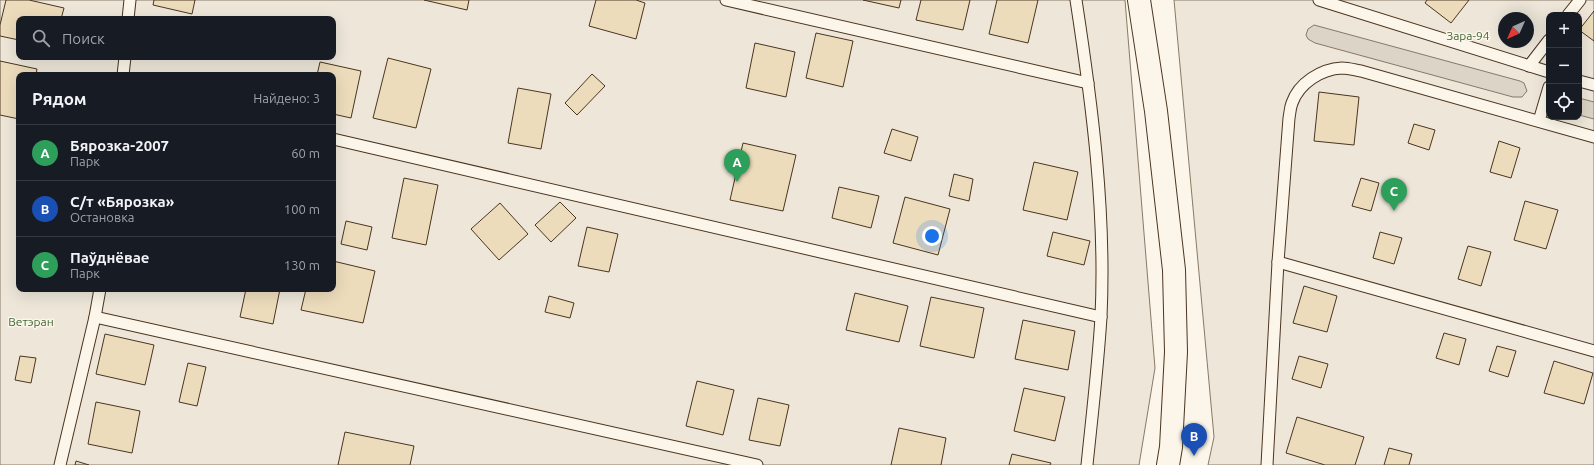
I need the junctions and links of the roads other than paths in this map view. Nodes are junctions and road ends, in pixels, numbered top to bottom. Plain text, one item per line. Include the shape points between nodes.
1 (130, 0) edge
2 (726, 0) edge
3 (1076, 0) edge
4 (1139, 0) edge
5 (1580, 0) edge
6 (1325, 1) edge
7 (1570, 12) edge
8 (128, 16) edge
9 (1546, 44) edge
10 (124, 60) edge
11 (1529, 66) junction
12 (1546, 71) edge
13 (123, 72) edge
14 (1582, 82) edge
15 (1088, 83) junction
16 (1594, 85) edge
17 (1546, 97) edge
18 (1539, 121) junction
19 (1594, 137) edge
20 (336, 140) edge
21 (1278, 262) junction
22 (99, 292) edge
23 (1101, 317) junction
24 (95, 318) junction
25 (1594, 351) edge
26 (60, 465) edge
27 (757, 465) edge
28 (1087, 465) edge
29 (1168, 465) edge
30 (1267, 465) edge

1 - 8 lane
2 - 15 lane
3 - 15 lane
4 - 29 street via 1156,111 1174,270 1176,352
5 - 7 lane
6 - 11 lane
9 - 11 lane
10 - 13 lane
11 - 12 lane
14 - 16 lane
15 - 23 lane via 1101,223
17 - 18 lane
18 - 19 lane
18 - 21 lane via 1361,70 1327,70 1313,78 1292,102
20 - 23 lane
21 - 25 lane
21 - 30 lane
22 - 24 lane
23 - 28 lane
24 - 26 lane
24 - 27 lane

